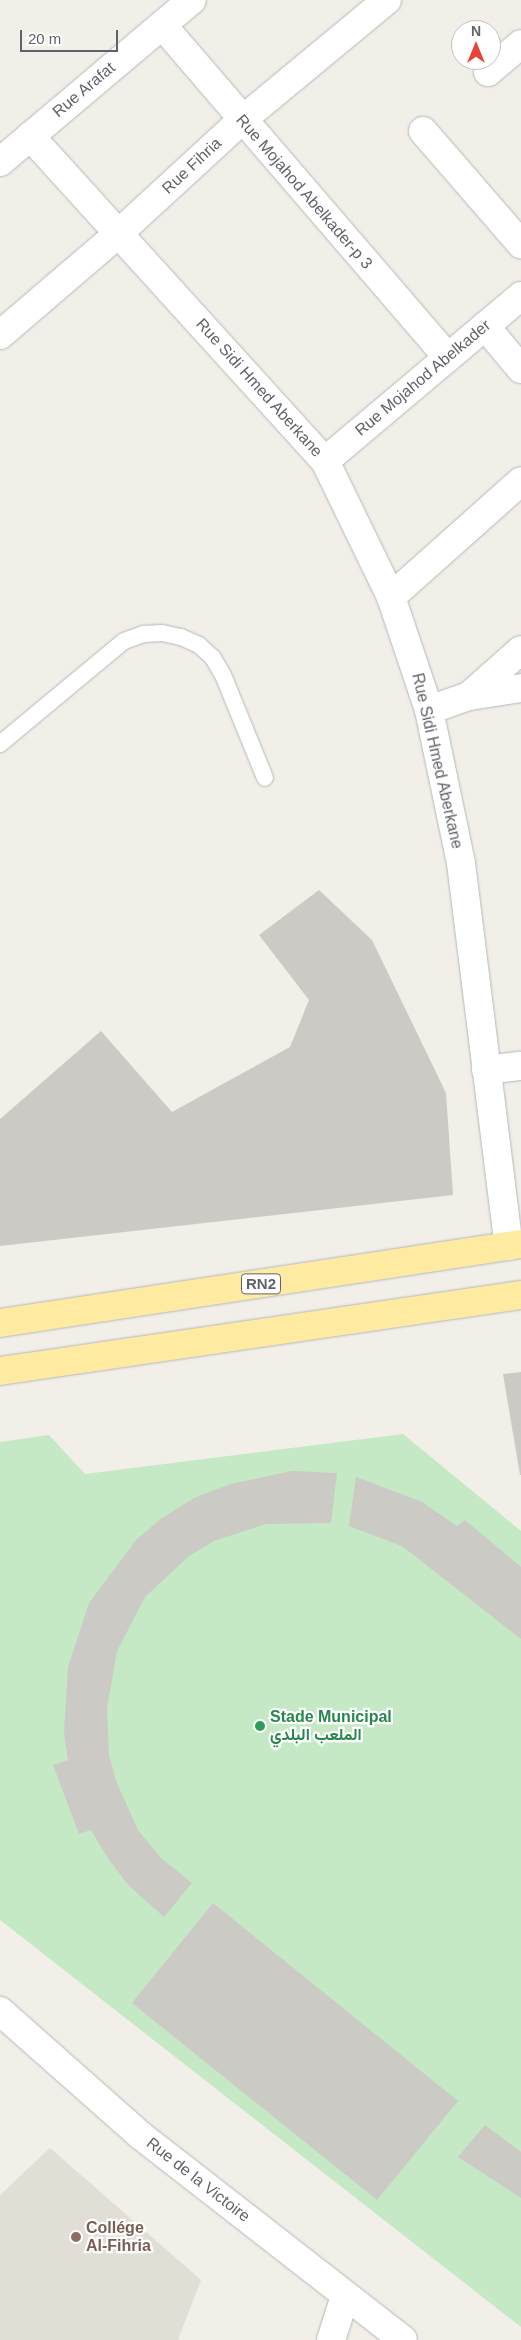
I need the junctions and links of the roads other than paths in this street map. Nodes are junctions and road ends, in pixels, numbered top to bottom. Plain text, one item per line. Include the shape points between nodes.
1 (192, 0) edge
2 (387, 0) edge
3 (162, 25) junction
4 (521, 44) edge
5 (488, 72) dead end
6 (242, 120) junction
7 (423, 131) dead end
8 (30, 136) junction
9 (0, 162) edge
10 (120, 233) junction
11 (521, 244) edge
12 (521, 296) edge
13 (485, 326) junction
14 (0, 336) edge
15 (448, 357) junction
16 (521, 369) edge
17 (325, 461) junction
18 (521, 481) edge
19 (391, 597) junction
20 (521, 650) edge
21 (521, 688) edge
22 (469, 696) junction
23 (429, 710) junction
24 (0, 744) edge
25 (265, 778) dead end
26 (521, 1066) edge
27 (486, 1070) junction
28 (515, 1245) edge
29 (521, 1295) edge
30 (0, 1323) edge
31 (0, 1371) edge
32 (0, 2011) edge
33 (345, 2296) junction
34 (331, 2340) edge
35 (403, 2340) edge

1 - 3 street, Rue Arafat
2 - 6 street, Rue Fihria
3 - 6 street, Rue Mojahod Abelkader-p 3
3 - 8 street, Rue Arafat
4 - 5 street
6 - 10 street, Rue Fihria
6 - 15 street, Rue Mojahod Abelkader-p 3
7 - 11 street
8 - 9 street, Rue Arafat
8 - 10 street, Rue Sidi Hmed Aberkane
10 - 14 street, Rue Fihria
10 - 17 street, Rue Sidi Hmed Aberkane
12 - 13 street, Rue Mojahod Abelkader
13 - 15 street, Rue Mojahod Abelkader
13 - 16 street
15 - 17 street, Rue Mojahod Abelkader
17 - 19 street, Rue Sidi Hmed Aberkane
18 - 19 street
19 - 23 street, Rue Sidi Hmed Aberkane
20 - 22 street
21 - 22 street
22 - 23 street
23 - 27 street, Rue Sidi Hmed Aberkane via 462,863
24 - 25 lane via 124,642 143,634 162,633 199,645 213,658
26 - 27 street
27 - 28 street, Rue Sidi Hmed Aberkane
28 - 30 highway, RN2
29 - 31 highway
32 - 33 street, Rue de la Victoire via 140,2135
33 - 34 street
33 - 35 street, Rue de la Victoire

